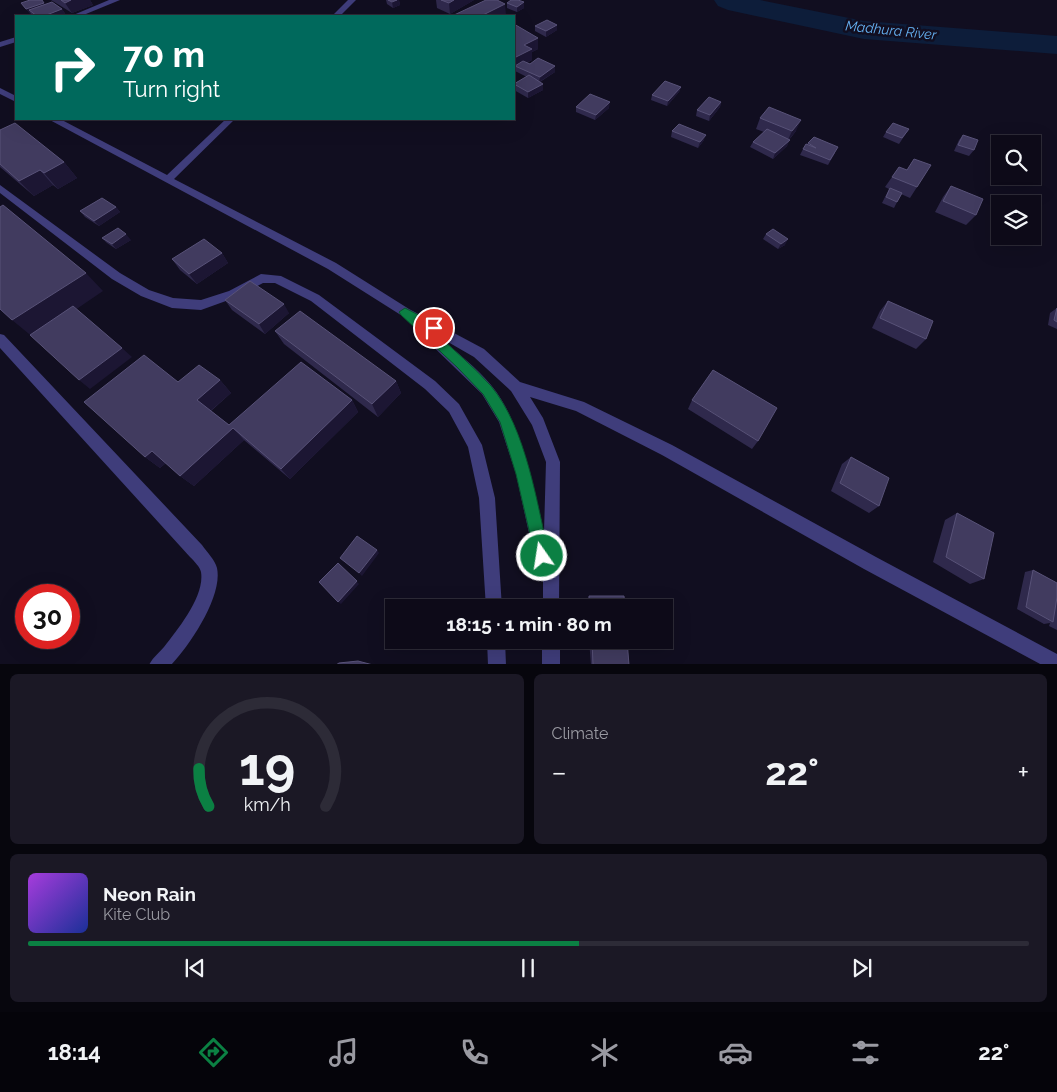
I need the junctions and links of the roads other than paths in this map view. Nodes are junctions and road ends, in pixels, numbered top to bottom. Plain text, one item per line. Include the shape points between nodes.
1 (116, 0) edge
2 (352, 0) edge
3 (78, 15) edge
4 (337, 15) edge
5 (15, 39) edge
6 (0, 45) edge
7 (0, 91) edge
8 (15, 98) edge
9 (55, 120) edge
10 (230, 120) edge
11 (168, 179) junction
12 (0, 188) edge
13 (405, 312) junction
14 (0, 339) edge
15 (516, 387) junction
16 (550, 575) junction
17 (493, 599) edge
18 (551, 599) edge
19 (496, 649) edge
20 (551, 649) edge
21 (1057, 663) edge
22 (158, 664) edge
23 (497, 664) edge
24 (551, 664) edge

1 - 3 street
2 - 4 street
5 - 6 street
7 - 8 street
9 - 11 street
10 - 11 street
11 - 13 street via 332,266
12 - 17 street via 116,276 145,293 172,303 201,305 233,294 261,278 277,279 315,298 430,385 454,408 475,444 487,498
13 - 15 street via 479,353
13 - 16 street via 487,390 505,420
14 - 22 street via 209,568 209,589 192,620
15 - 16 street via 538,422 553,462
15 - 21 street via 579,406 667,450
16 - 18 street
19 - 23 street
20 - 24 street

